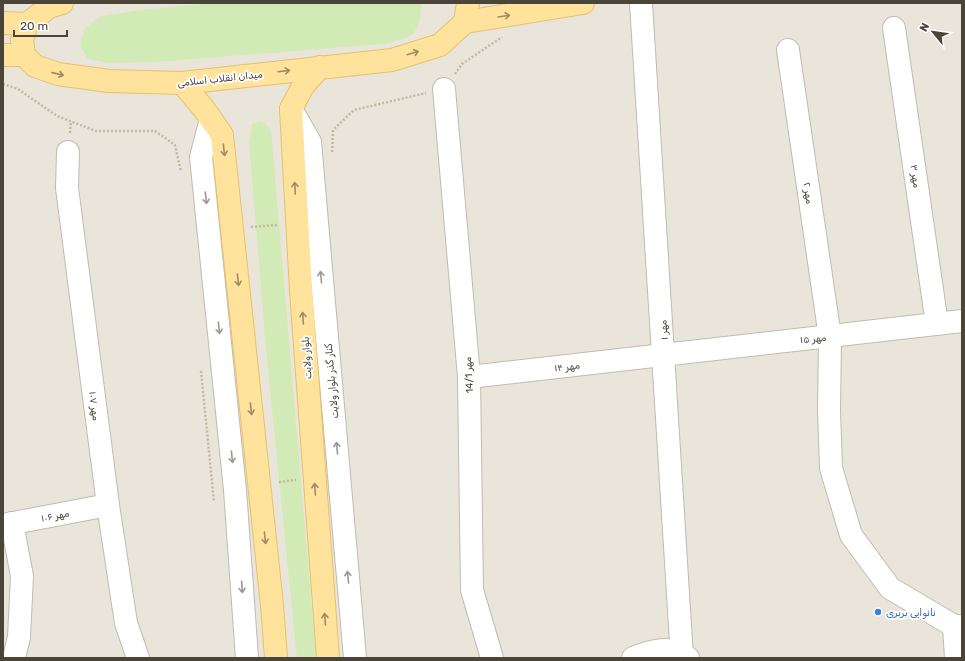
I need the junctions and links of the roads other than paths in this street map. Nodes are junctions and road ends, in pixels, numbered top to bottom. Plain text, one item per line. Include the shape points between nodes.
1 (62, 3) edge
2 (583, 3) edge
3 (641, 3) edge
4 (467, 13) edge
5 (3, 23) edge
6 (27, 24) junction
7 (894, 28) dead end
8 (788, 50) dead end
9 (14, 55) edge
10 (320, 67) junction
11 (182, 83) junction
12 (444, 89) road end
13 (291, 109) junction
14 (211, 119) junction
15 (68, 152) dead end
16 (962, 321) edge
17 (937, 324) junction
18 (830, 337) junction
19 (664, 354) junction
20 (469, 377) junction
21 (108, 505) junction
22 (7, 524) edge
23 (958, 626) edge
24 (684, 656) edge
25 (14, 658) edge
26 (138, 658) edge
27 (247, 658) edge
28 (276, 658) edge
29 (328, 658) edge
30 (355, 658) edge
31 (492, 658) edge
32 (633, 658) edge
33 (956, 658) edge

1 - 6 main road via 49,7
4 -> 2 main road via 506,16
3 - 19 street, مهر ۱
10 -> 4 main road, میدان انقلاب اسلامی via 392,60 440,45
5 - 6 main road
6 - 9 main road, میدان انقلاب اسلامی
7 - 17 street, مهر ۳
8 - 18 street, مهر ۲
9 -> 11 main road, میدان انقلاب اسلامی via 58,74 109,81
11 -> 10 main road, میدان انقلاب اسلامی
10 - 13 main road via 303,86
11 - 14 main road
12 - 20 street, مهر 14/1
29 -> 13 main road, بلوار ولایت
30 -> 13 street, کنار گذر بلوار ولایت via 310,142
14 -> 27 street via 201,158 235,490
14 -> 28 main road via 222,135
15 - 21 street, مهر ۱۰۷ via 66,188
16 - 17 street, مهر ۱۵
17 - 18 street, مهر ۱۵
18 - 19 street, مهر ۱۵
18 - 23 street, مهر ۲ via 831,468 850,536 890,588
19 - 20 street, مهر ۱۴
19 - 24 street, مهر ۱
20 - 31 street, مهر 14/1 via 472,590
21 - 22 street, مهر ۱۰۶
21 - 26 street, مهر ۱۰۷ via 126,623
22 - 25 street via 22,576
23 - 33 street
24 - 32 street via 654,650

